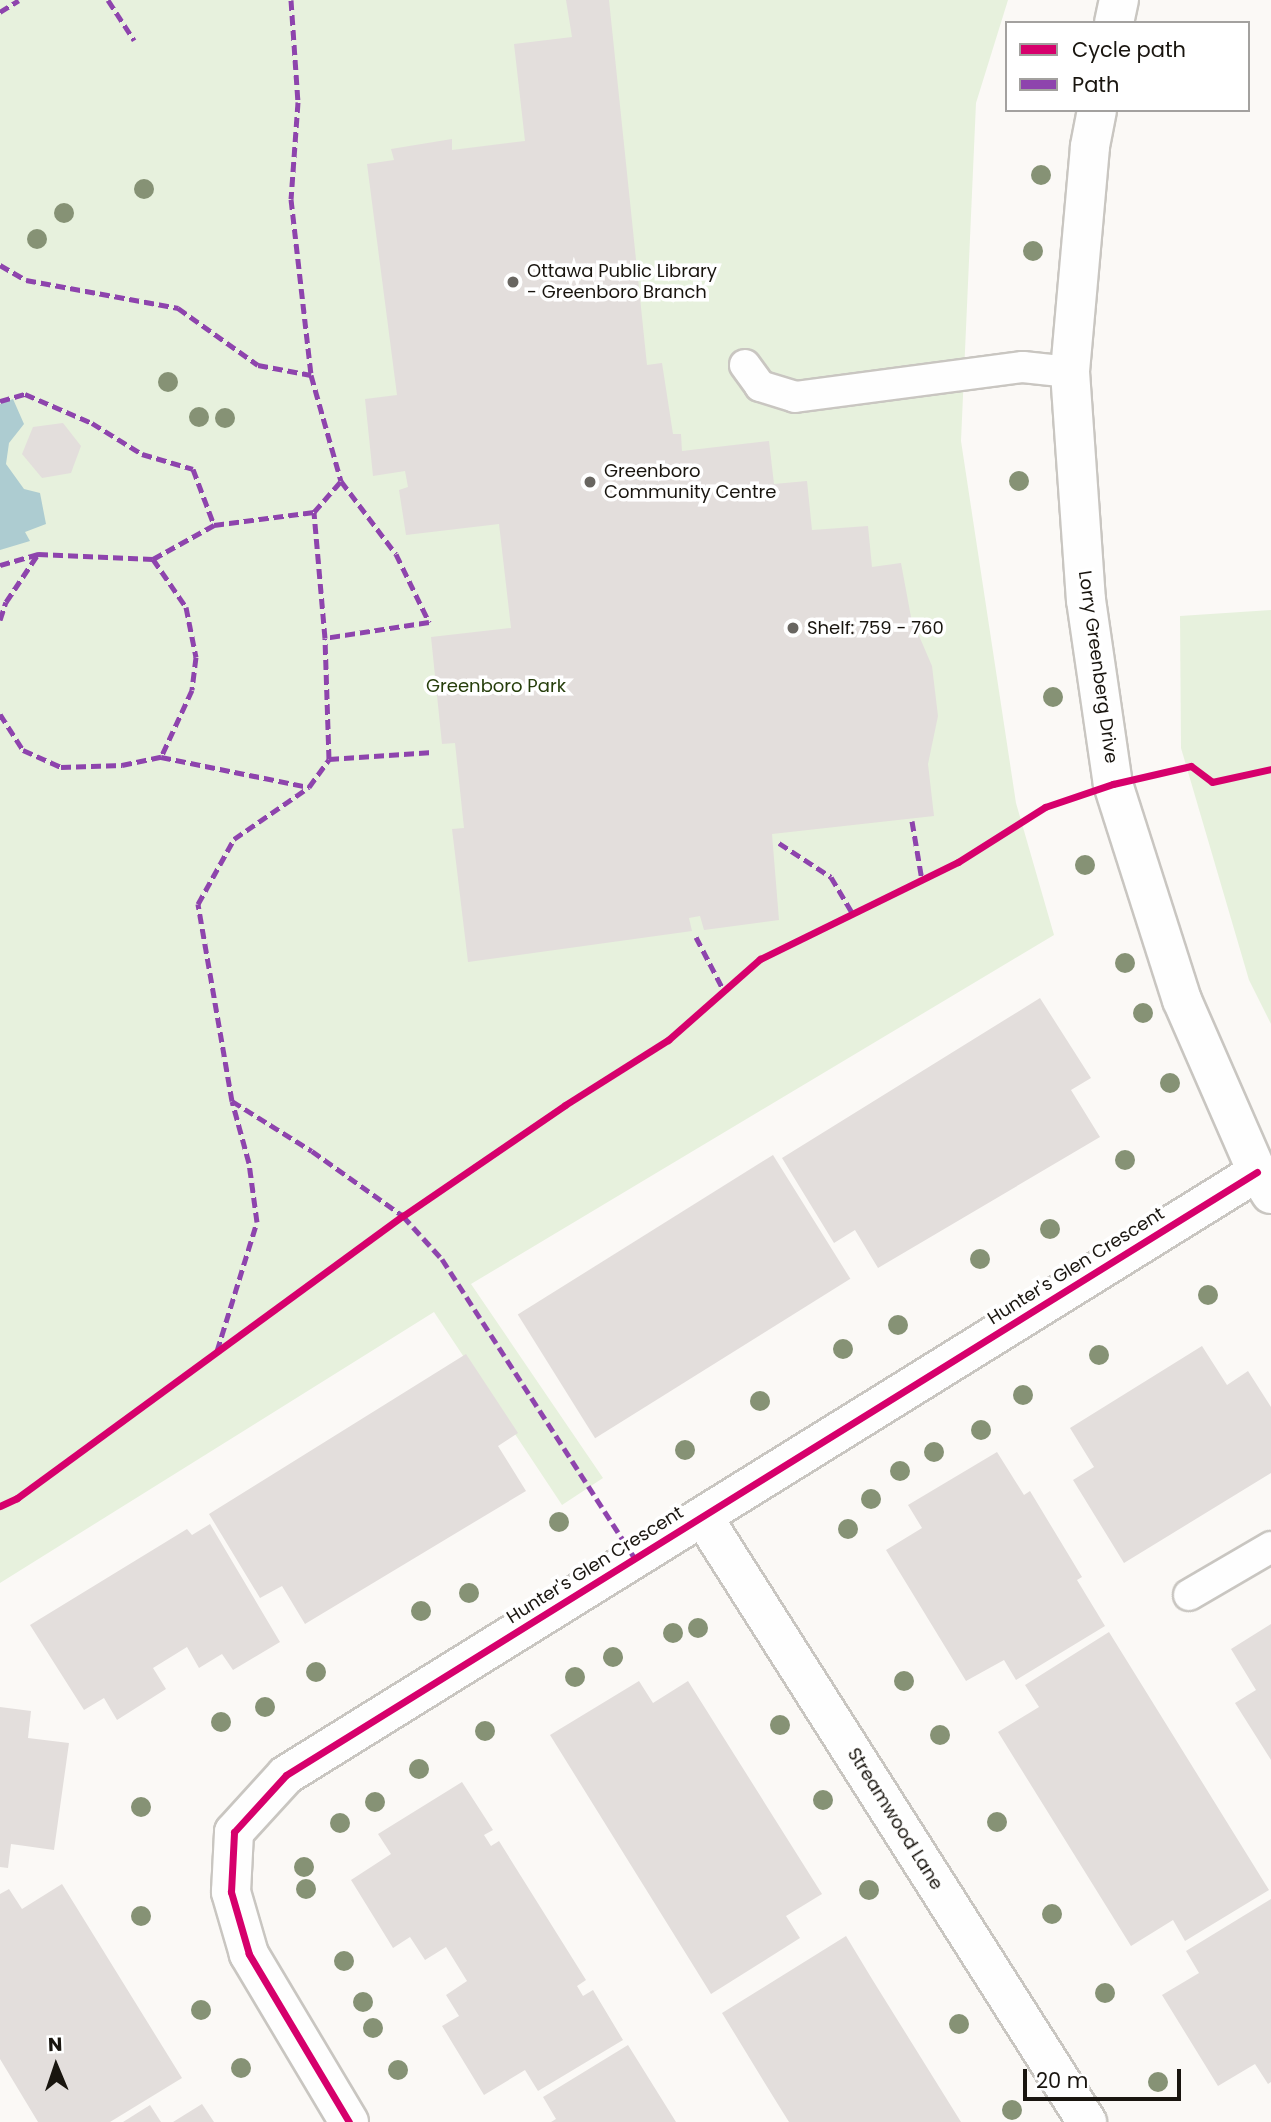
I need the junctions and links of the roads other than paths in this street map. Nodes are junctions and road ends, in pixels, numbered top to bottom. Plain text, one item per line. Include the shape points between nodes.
1 (1119, 0) edge
2 (1114, 21) edge
3 (1097, 112) edge
4 (745, 365) dead end
5 (1070, 372) junction
6 (1264, 1184) edge
7 (703, 1517) junction
8 (1271, 1547) edge
9 (1189, 1595) dead end
10 (349, 2122) edge
11 (1087, 2122) edge

1 - 2 street
3 - 5 street, Lorry Greenberg Drive
4 - 5 lane via 760,386 795,397 1023,367
5 - 6 street, Lorry Greenberg Drive via 1086,600 1113,784 1182,1000
6 - 7 street, Hunter's Glen Crescent
7 - 10 street, Hunter's Glen Crescent via 286,1775 234,1832 231,1892 249,1954
7 - 11 street, Streamwood Lane
8 - 9 lane

